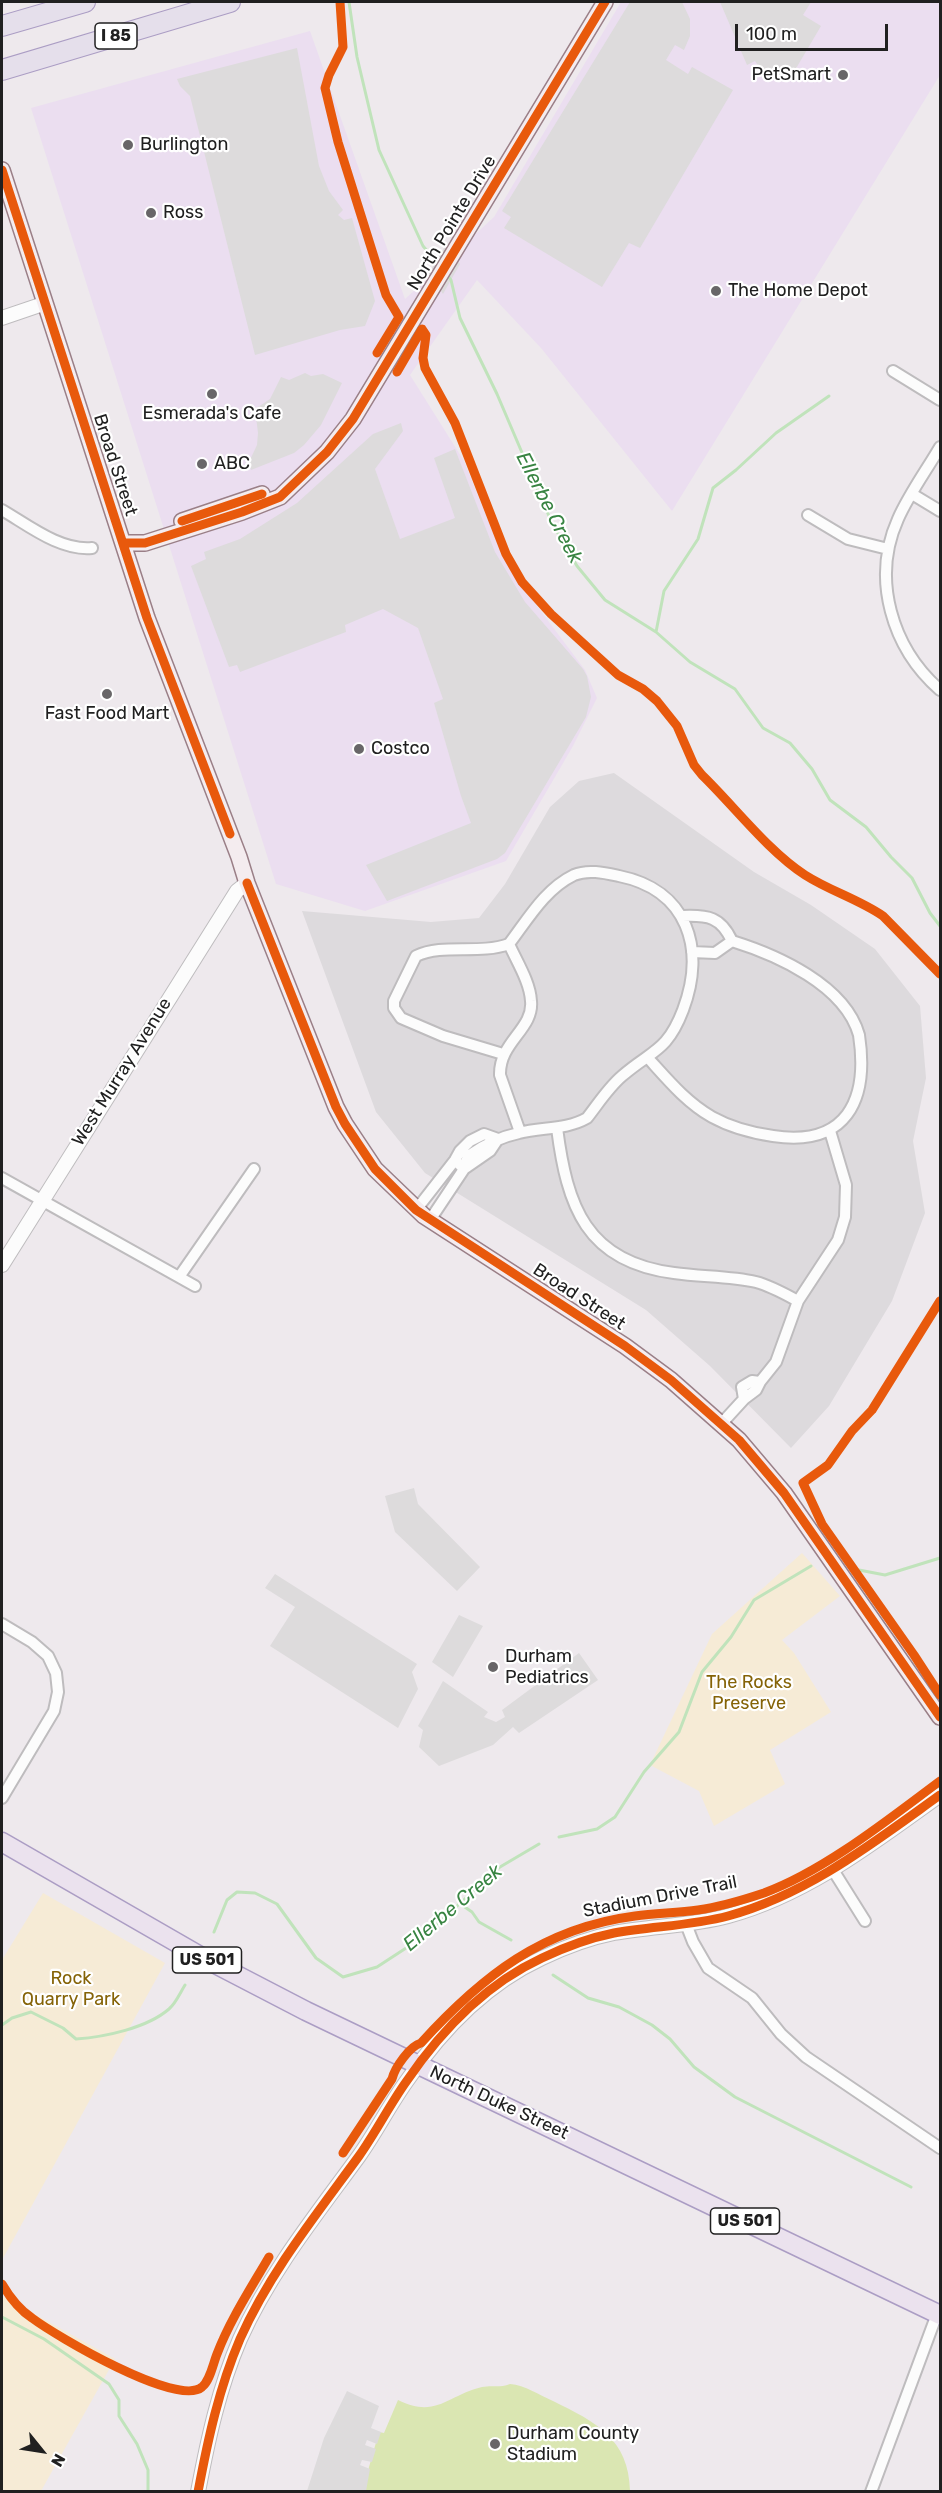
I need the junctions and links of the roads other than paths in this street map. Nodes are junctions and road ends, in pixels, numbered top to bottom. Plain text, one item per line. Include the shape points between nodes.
1 (85, 2) edge
2 (230, 2) edge
3 (605, 2) edge
4 (2, 26) edge
5 (2, 70) edge
6 (2, 170) edge
7 (43, 304) junction
8 (2, 318) edge
9 (893, 371) dead end
10 (940, 400) edge
11 (940, 447) edge
12 (912, 494) junction
13 (2, 510) edge
14 (940, 511) edge
15 (808, 515) dead end
16 (123, 543) junction
17 (92, 548) dead end
18 (888, 549) junction
19 (940, 690) edge
20 (247, 883) junction
21 (682, 915) junction
22 (732, 941) junction
23 (509, 944) junction
24 (692, 952) junction
25 (503, 1054) junction
26 (648, 1058) junction
27 (557, 1128) junction
28 (830, 1131) junction
29 (520, 1132) junction
30 (498, 1139) junction
31 (469, 1148) junction
32 (455, 1160) junction
33 (254, 1169) dead end
34 (464, 1169) junction
35 (2, 1178) edge
36 (41, 1200) junction
37 (416, 1210) junction
38 (430, 1220) junction
39 (2, 1265) edge
40 (179, 1277) junction
41 (195, 1286) dead end
42 (798, 1301) junction
43 (722, 1424) junction
44 (2, 1624) edge
45 (940, 1717) edge
46 (940, 1796) edge
47 (2, 1798) edge
48 (2, 1842) edge
49 (833, 1870) junction
50 (865, 1921) dead end
51 (686, 1924) junction
52 (419, 2065) junction
53 (940, 2148) edge
54 (939, 2315) edge
55 (198, 2492) edge
56 (871, 2492) edge

1 - 4 highway, I 85
2 - 5 highway, I 85
3 - 16 main road, North Pointe Drive via 346,430 327,452 296,481
6 - 7 main road, Broad Street
7 - 8 street
7 - 16 main road, Broad Street
9 - 10 street
11 - 12 street
12 - 14 street
12 - 18 street via 898,518
13 - 17 street via 57,541
15 - 18 street via 848,539
16 - 20 main road, Broad Street via 147,618
18 - 19 street via 886,580 896,629 910,657
20 - 36 street, West Murray Avenue via 237,891
20 - 37 main road, Broad Street via 345,1124 375,1169
21 - 22 street via 708,917 720,923
21 - 23 street via 666,896 644,883 603,873 578,874 558,883
21 - 24 street
22 - 24 street via 715,953
22 - 28 street via 801,969 845,1008 856,1026 860,1042 858,1090 847,1115
23 - 25 street via 528,986 531,1011
23 - 25 street via 475,951 428,950 416,956 394,1001 401,1018
24 - 26 street via 690,986 682,1012 667,1042
25 - 29 street via 500,1076
26 - 27 street via 614,1084 587,1118
26 - 28 street via 685,1098 745,1131 807,1139
27 - 29 street
27 - 42 street via 562,1168 576,1211 591,1232 613,1251 658,1271 757,1282
28 - 42 street via 846,1185 845,1216 833,1250
29 - 30 street
30 - 31 street via 484,1134
30 - 34 street via 490,1151
31 - 32 street
31 - 34 street
32 - 34 street
32 - 37 street
33 - 40 street
34 - 38 street
35 - 36 street
36 - 39 street, West Murray Avenue
36 - 40 street
37 - 38 main road, Broad Street
38 - 43 main road, Broad Street via 625,1346
40 - 41 street
42 - 43 street via 781,1354 756,1390
43 - 45 main road, Broad Street via 764,1467
44 - 47 street via 48,1656 56,1673 58,1692 54,1711
46 - 49 street
48 - 52 highway, North Duke Street / US 501 via 200,1956
49 - 50 street
49 - 51 street via 765,1904
51 - 52 street via 596,1938 534,1961 479,2000
51 - 53 street via 708,1968 752,1998 806,2057
52 - 54 highway, North Duke Street / US 501
52 - 55 street via 259,2300 224,2380
54 - 56 street

